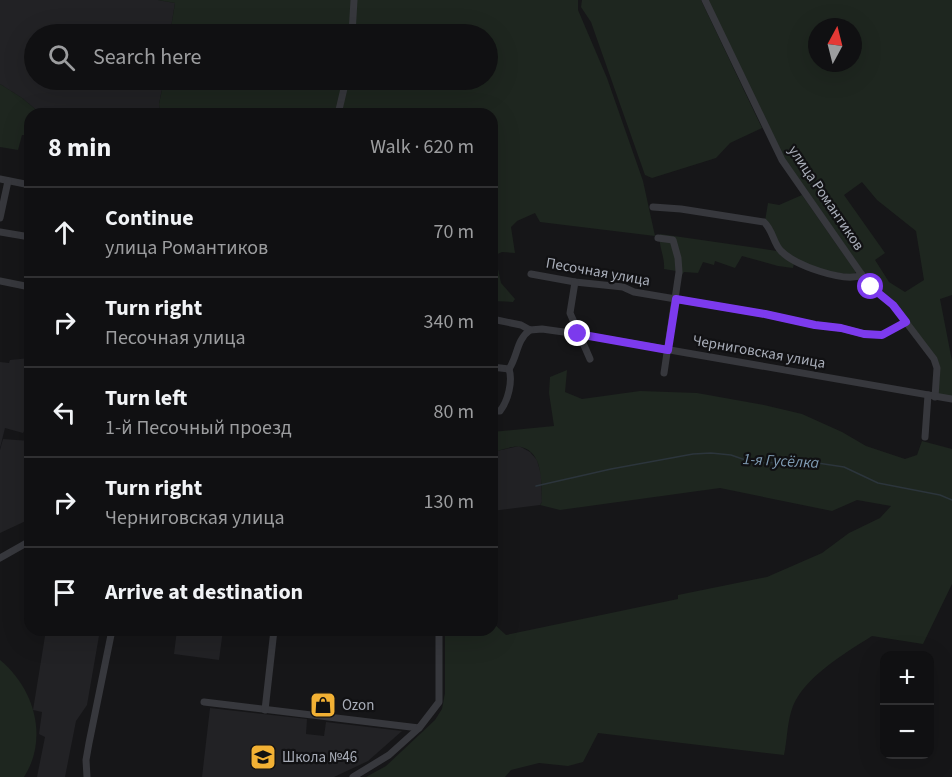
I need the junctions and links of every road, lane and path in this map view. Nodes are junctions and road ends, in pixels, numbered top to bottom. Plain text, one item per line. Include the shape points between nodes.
1 (354, 0) edge
2 (705, 0) edge
3 (353, 24) edge
4 (344, 90) edge
5 (339, 108) edge
6 (4, 180) edge
7 (24, 184) edge
8 (653, 207) dead end
9 (0, 218) edge
10 (0, 232) edge
11 (24, 236) edge
12 (658, 238) dead end
13 (531, 274) dead end
14 (862, 275) junction
15 (0, 281) edge
16 (575, 282) junction
17 (24, 286) edge
18 (676, 299) junction
19 (498, 320) edge
20 (906, 322) junction
21 (530, 330) junction
22 (578, 334) junction
23 (668, 350) junction
24 (591, 359) dead end
25 (498, 368) edge
26 (509, 369) junction
27 (664, 373) dead end
28 (931, 396) junction
29 (952, 399) edge
30 (498, 411) edge
31 (925, 437) dead end
32 (24, 544) edge
33 (0, 558) edge
34 (111, 636) edge
35 (273, 636) edge
36 (439, 636) edge
37 (204, 702) dead end
38 (265, 710) junction
39 (418, 728) junction
40 (87, 777) edge
41 (353, 777) edge

1 - 3 street
2 - 14 street, улица Романтиков via 782,160
4 - 5 street
6 - 7 street
6 - 9 street
8 - 14 street via 764,222 780,250 802,265 826,273
10 - 11 street
12 - 18 street via 673,240 679,272
13 - 16 street, Песочная улица
14 - 20 street, улица Романтиков
15 - 17 street
16 - 18 street, Песочная улица via 623,287
16 - 22 street via 570,313
18 - 20 street, Песочная улица via 864,334 882,335
18 - 23 street
19 - 21 street, Черниговская улица
20 - 28 street, улица Романтиков via 936,363 937,378
21 - 22 street, Черниговская улица
21 - 26 street via 519,342
22 - 23 street, Черниговская улица
22 - 24 street
23 - 27 street
23 - 28 street, Черниговская улица
25 - 26 street
26 - 30 street via 509,391 503,409
28 - 29 street, Черниговская улица
28 - 31 street, улица Романтиков
32 - 33 street
34 - 40 street via 86,760
35 - 38 street
36 - 39 street via 439,702
37 - 38 street
38 - 39 street
39 - 41 street via 388,755

